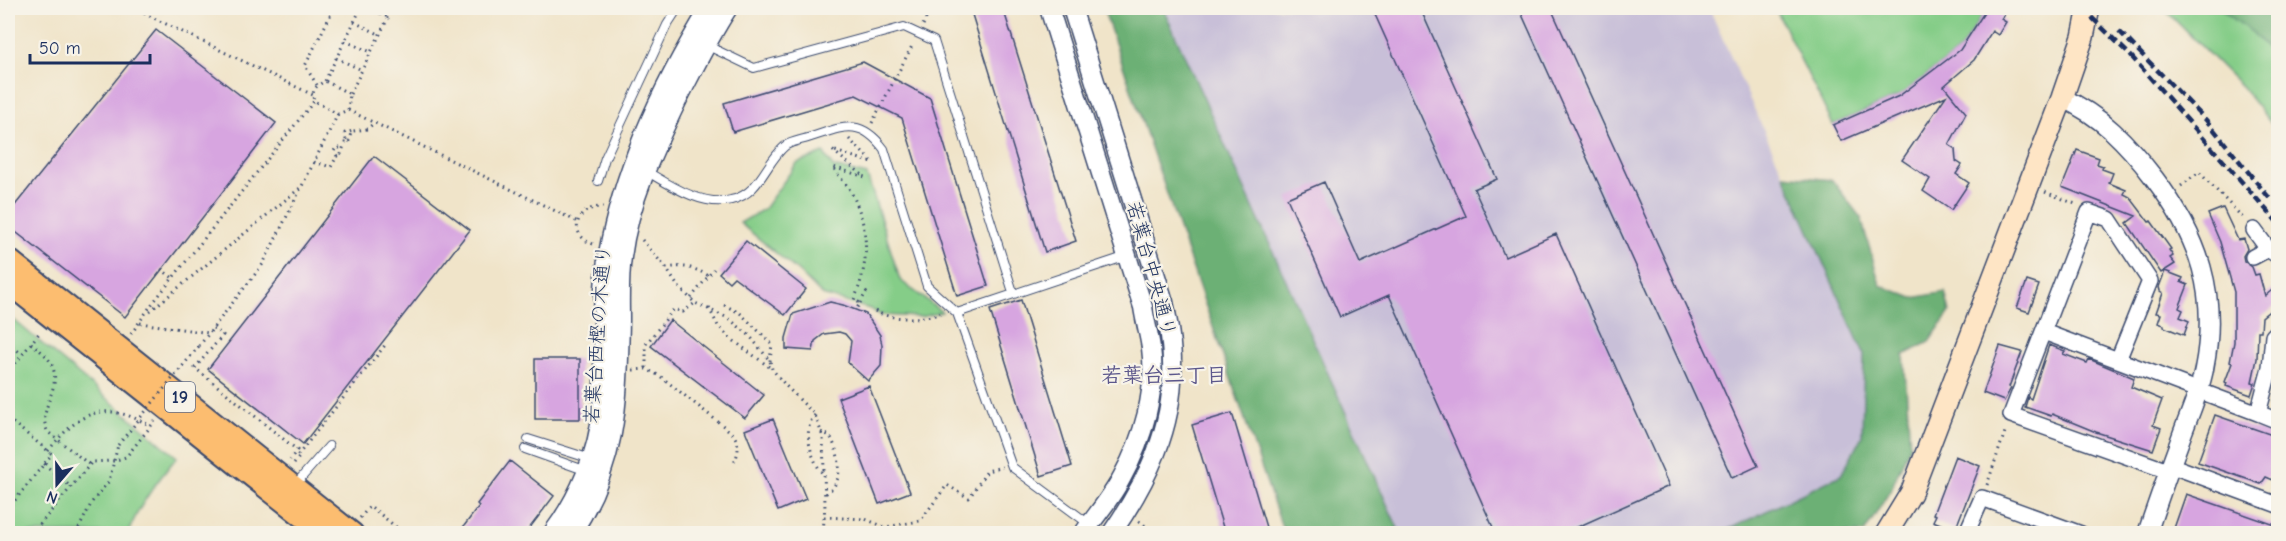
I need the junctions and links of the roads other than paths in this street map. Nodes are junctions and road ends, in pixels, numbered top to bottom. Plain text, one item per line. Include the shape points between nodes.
1 (678, 8) edge
2 (710, 8) edge
3 (728, 8) edge
4 (1049, 8) edge
5 (1072, 8) edge
6 (2089, 8) edge
7 (705, 45) junction
8 (2062, 98) junction
9 (645, 171) junction
10 (598, 181) dead end
11 (2254, 230) road end
12 (2273, 252) edge
13 (1127, 256) junction
14 (2253, 257) dead end
15 (8, 260) edge
16 (8, 282) edge
17 (1013, 292) junction
18 (957, 313) junction
19 (2278, 331) edge
20 (2044, 332) junction
21 (2118, 360) junction
22 (2198, 390) junction
23 (2258, 413) junction
24 (2278, 421) edge
25 (528, 439) dead end
26 (329, 446) dead end
27 (525, 449) dead end
28 (589, 465) junction
29 (2169, 468) junction
30 (293, 477) junction
31 (2278, 505) edge
32 (356, 527) edge
33 (1086, 529) edge
34 (326, 534) edge
35 (552, 534) edge
36 (570, 534) edge
37 (1111, 534) edge
38 (1886, 534) edge
39 (1966, 534) edge
40 (2081, 534) edge
41 (2146, 534) edge

1 - 10 lane via 605,158
2 - 28 street, 若葉台西樫の木通り via 691,38 622,193 608,256 602,409
3 - 7 street, 若葉台西樫の木通り
4 - 13 street, 若葉台中央通り
5 - 37 street, 若葉台中央通り via 1164,302 1173,363 1170,401 1157,452
6 - 8 main road
7 - 9 street, 若葉台西樫の木通り
7 - 17 lane via 754,68 904,27 934,41
8 - 22 street via 2103,122 2168,197 2193,240 2205,279 2209,340
8 - 38 main road via 1911,493
9 - 18 lane via 704,199 734,200 755,187 774,157 788,144 848,126 859,129 884,149 927,286
9 - 36 street, 若葉台西樫の木通り via 622,258 615,428 597,486
11 - 12 street
12 - 14 street
13 - 17 lane
13 - 33 street, 若葉台中央通り via 1151,349 1147,412 1122,478
15 - 30 main road, 19
16 - 34 main road, 19
17 - 18 lane
18 - 33 lane via 1012,467
19 - 23 street via 2273,336 2270,368
20 - 21 street
20 - 21 street via 2089,212 2109,219 2150,281
20 - 29 street via 2011,415
21 - 22 street
22 - 23 street
22 - 29 street
23 - 24 street
25 - 28 lane
26 - 30 lane
27 - 28 lane
28 - 35 street, 若葉台西樫の木通り via 568,511
29 - 31 street
29 - 41 street
30 - 32 main road, 19
39 - 40 street via 1982,498

